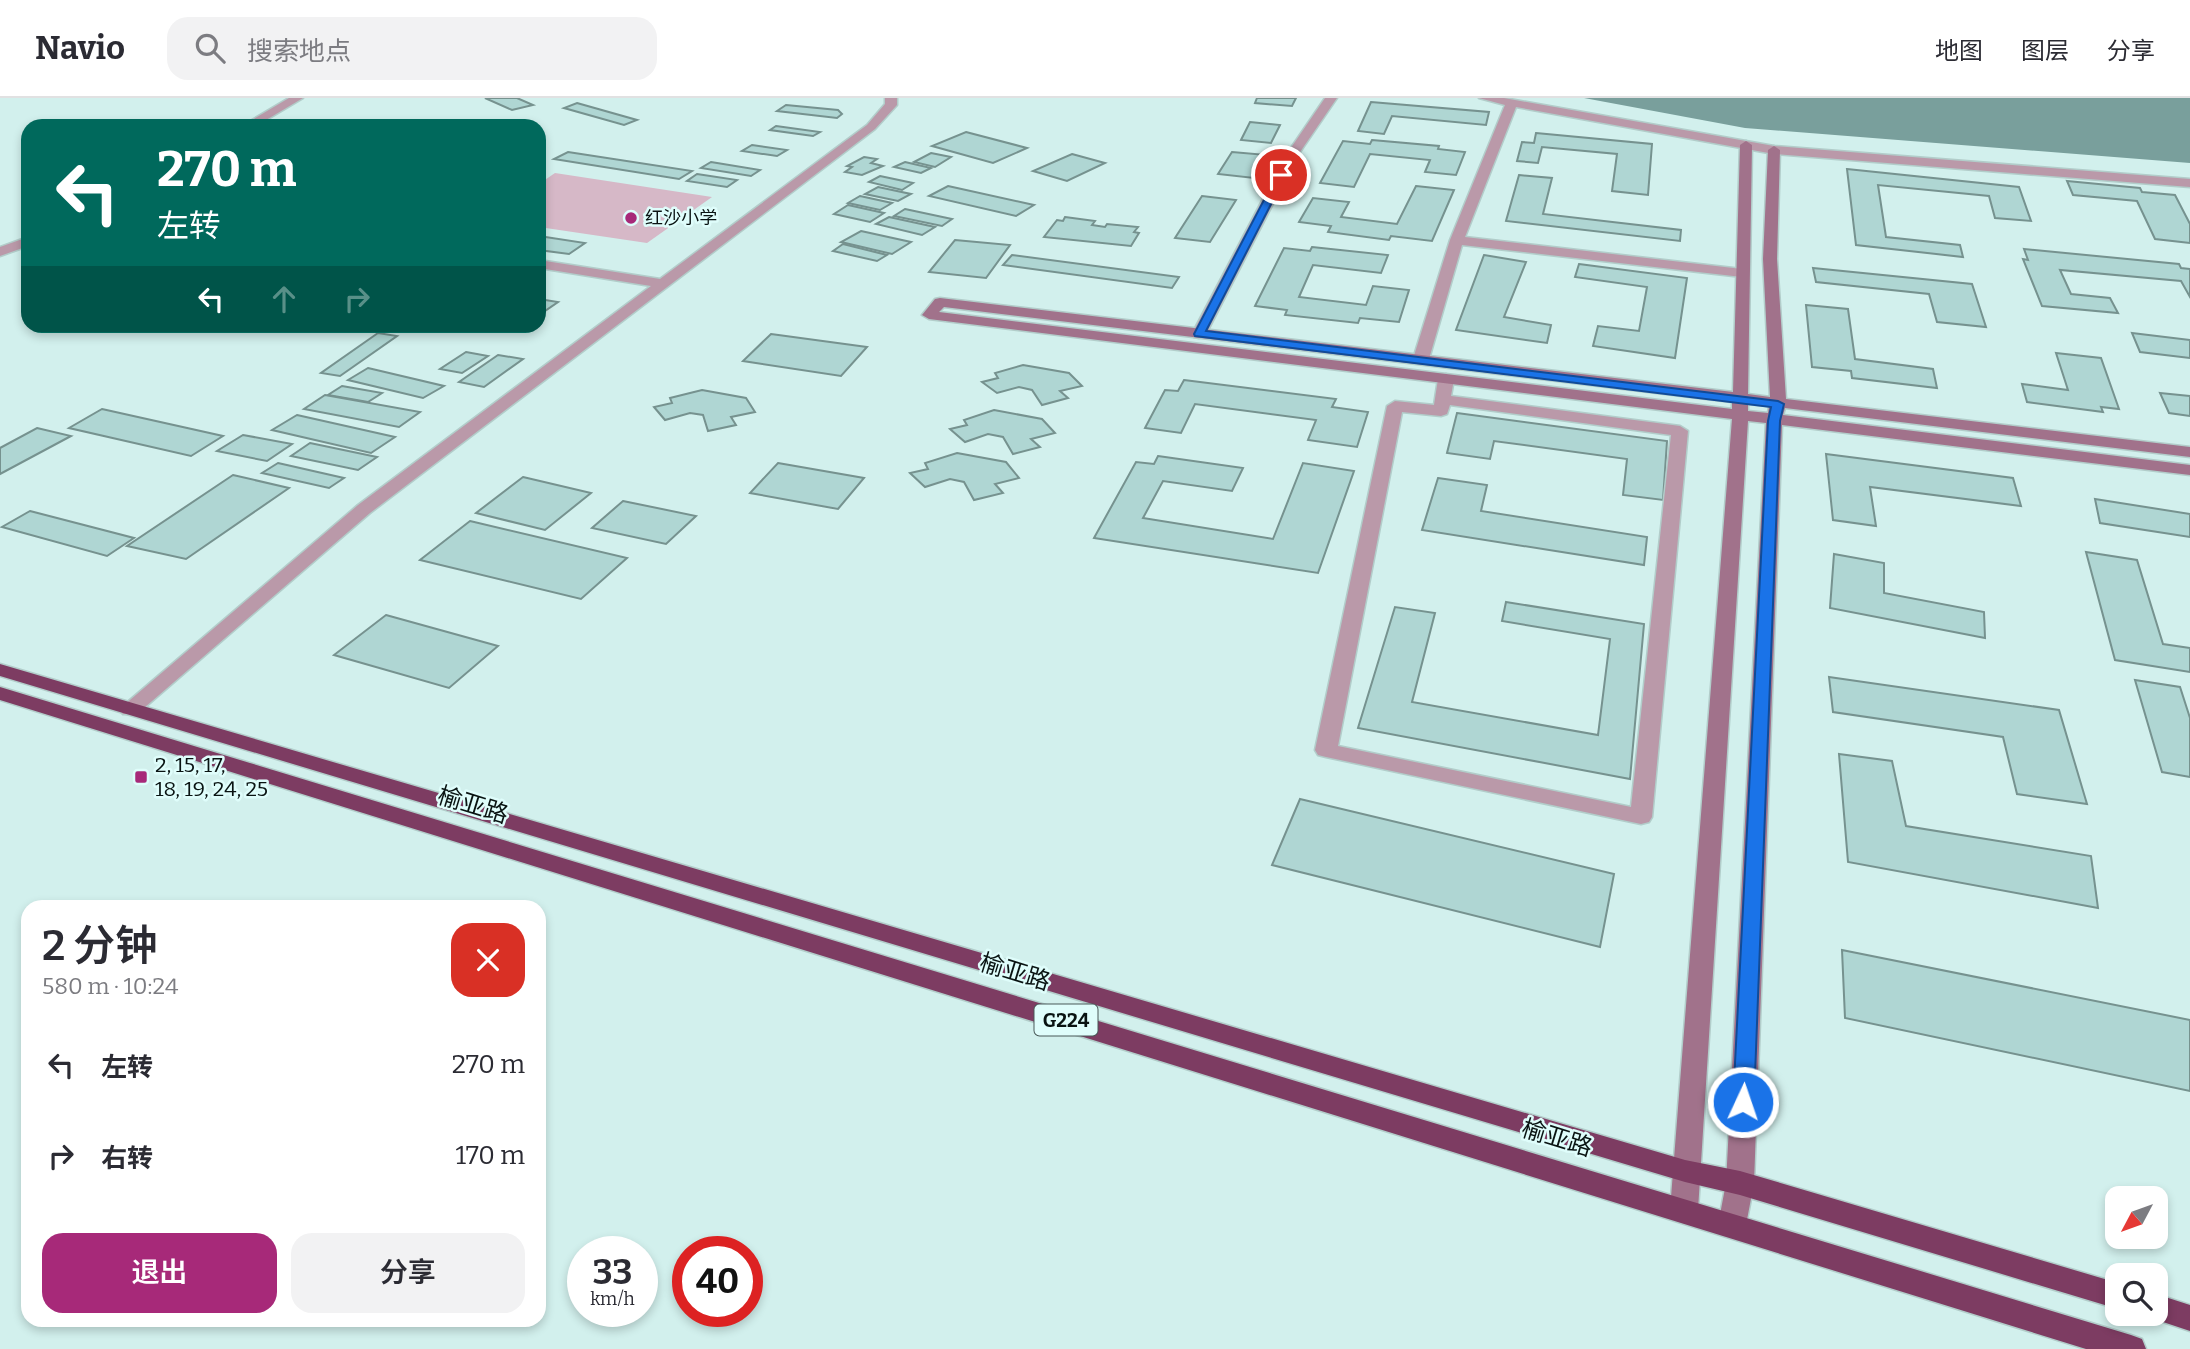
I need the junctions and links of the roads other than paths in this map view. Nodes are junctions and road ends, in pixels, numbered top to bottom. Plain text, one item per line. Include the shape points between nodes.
1 (297, 98) edge
2 (891, 98) edge
3 (1331, 98) edge
4 (1485, 98) edge
5 (1512, 103) junction
6 (260, 119) edge
7 (1746, 145) junction
8 (1774, 150) junction
9 (2190, 183) edge
10 (1457, 240) junction
11 (21, 244) edge
12 (0, 252) edge
13 (546, 265) edge
14 (1742, 273) junction
15 (663, 284) junction
16 (1199, 334) junction
17 (1421, 359) junction
18 (1446, 379) junction
19 (1441, 399) junction
20 (1740, 408) junction
21 (1776, 412) junction
22 (2190, 452) edge
23 (2190, 470) edge
24 (0, 670) edge
25 (0, 693) edge
26 (130, 710) junction
27 (1685, 1171) junction
28 (1740, 1183) junction
29 (1684, 1210) junction
30 (1732, 1225) junction
31 (2105, 1292) edge
32 (2168, 1311) edge
33 (2190, 1318) edge
34 (2131, 1349) edge

1 - 6 street
2 - 15 street via 891,105 871,127
3 - 16 street via 1292,155
4 - 5 street
5 - 7 street
5 - 10 street
7 - 8 street
7 - 14 street
8 - 9 street
8 - 21 street via 1770,258
10 - 14 street
10 - 17 street
11 - 12 street
13 - 15 street
14 - 20 street
15 - 26 street via 364,509
16 - 17 street
16 - 18 street via 940,302 929,316
17 - 20 street
18 - 19 street
18 - 20 street
19 - 19 street via 1441,411 1395,406 1326,750 1641,817 1680,431
20 - 21 street
20 - 27 street
21 - 22 street
21 - 23 street
21 - 28 street
24 - 26 highway, 榆亚路 / G224
25 - 29 highway, 榆亚路 / G224
26 - 27 highway, 榆亚路 / G224
27 - 28 highway, 榆亚路 / G224
27 - 29 street
28 - 30 street
28 - 31 highway, 榆亚路 / G224
29 - 30 highway, 榆亚路 / G224
30 - 34 highway, 榆亚路 / G224
32 - 33 highway

